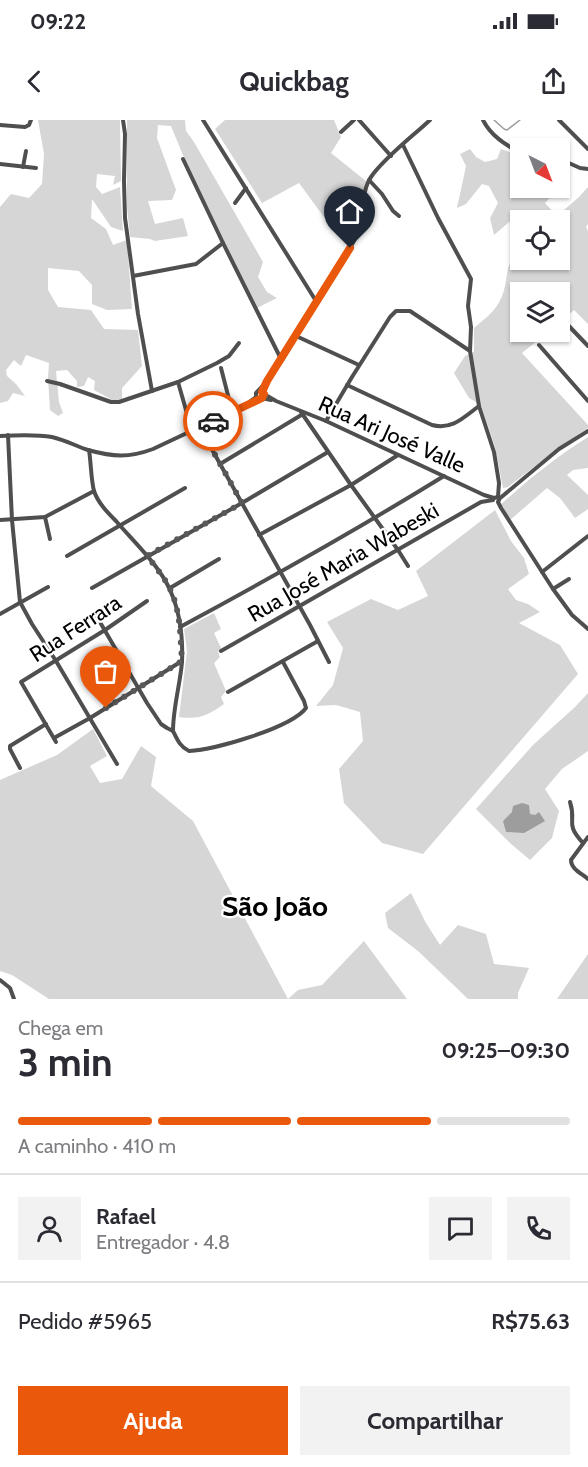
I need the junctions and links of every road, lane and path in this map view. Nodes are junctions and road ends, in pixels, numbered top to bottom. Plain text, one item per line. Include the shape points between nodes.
1 (32, 120) edge
2 (123, 120) edge
3 (203, 120) edge
4 (354, 120) edge
5 (359, 120) edge
6 (430, 120) edge
7 (483, 120) edge
8 (559, 120) edge
9 (0, 125) edge
10 (341, 132) dead end
11 (403, 145) junction
12 (510, 146) edge
13 (588, 149) edge
14 (26, 151) dead end
15 (391, 156) junction
16 (183, 159) dead end
17 (0, 164) edge
18 (570, 164) edge
19 (23, 167) junction
20 (36, 168) dead end
21 (588, 169) edge
22 (369, 179) junction
23 (246, 188) junction
24 (235, 202) dead end
25 (399, 216) dead end
26 (223, 243) junction
27 (133, 276) junction
28 (316, 301) junction
29 (570, 327) edge
30 (296, 336) junction
31 (239, 343) dead end
32 (539, 345) dead end
33 (588, 346) edge
34 (470, 351) junction
35 (281, 360) junction
36 (359, 365) junction
37 (221, 368) dead end
38 (47, 381) dead end
39 (178, 382) junction
40 (347, 385) junction
41 (152, 391) junction
42 (260, 395) junction
43 (588, 400) edge
44 (479, 406) junction
45 (232, 411) junction
46 (302, 413) junction
47 (326, 422) junction
48 (200, 428) junction
49 (192, 431) junction
50 (588, 431) edge
51 (8, 435) junction
52 (0, 436) edge
53 (89, 450) junction
54 (328, 452) junction
55 (398, 455) junction
56 (220, 464) junction
57 (444, 476) junction
58 (351, 485) junction
59 (185, 488) dead end
60 (94, 491) junction
61 (484, 495) junction
62 (498, 498) junction
63 (482, 502) junction
64 (242, 503) junction
65 (45, 517) junction
66 (375, 518) junction
67 (0, 520) edge
68 (12, 520) junction
69 (119, 525) junction
70 (259, 535) junction
71 (588, 536) edge
72 (50, 539) dead end
73 (398, 550) junction
74 (66, 556) dead end
75 (147, 556) junction
76 (219, 560) dead end
77 (408, 566) dead end
78 (281, 572) junction
79 (542, 572) junction
80 (569, 579) dead end
81 (48, 587) dead end
82 (92, 588) dead end
83 (170, 588) junction
84 (553, 589) junction
85 (20, 602) junction
86 (147, 602) dead end
87 (300, 606) junction
88 (0, 614) edge
89 (97, 617) dead end
90 (180, 627) junction
91 (588, 629) edge
92 (105, 630) junction
93 (319, 640) junction
94 (220, 651) dead end
95 (56, 661) junction
96 (182, 661) junction
97 (283, 662) junction
98 (329, 662) dead end
99 (139, 687) junction
100 (228, 692) dead end
101 (90, 718) junction
102 (46, 724) junction
103 (173, 731) junction
104 (117, 764) dead end
105 (20, 768) dead end
106 (570, 802) dead end
107 (588, 837) edge
108 (583, 843) junction
109 (588, 879) edge
110 (0, 980) edge
111 (14, 999) edge

1 - 9 street via 20,127
2 - 27 street via 125,218
3 - 23 street
4 - 10 street
5 - 15 street
6 - 11 street
7 - 12 street via 494,136
8 - 13 street
11 - 15 street
11 - 34 street via 471,279
14 - 19 street
15 - 22 street
16 - 26 street
17 - 19 street
18 - 21 street
19 - 20 street
22 - 25 street
22 - 28 street via 357,235
23 - 24 street
23 - 28 street
26 - 27 street via 196,264
26 - 35 street
27 - 41 street
28 - 30 street
29 - 33 street
30 - 35 street
30 - 36 street
31 - 39 street via 224,360
32 - 43 street
34 - 36 street via 410,311 396,311
34 - 44 street
35 - 42 street
36 - 40 street
37 - 45 street
38 - 41 street via 111,402
39 - 41 street
39 - 49 street
40 - 44 street via 439,427 447,427
40 - 47 street
42 - 45 street
42 - 46 street, Rua Ari José Valle
44 - 62 street via 494,452
45 - 48 street
46 - 47 street, Rua Ari José Valle
46 - 54 street
46 - 56 street
47 - 55 street, Rua Ari José Valle
48 - 49 street
48 - 56 street
49 - 53 street via 142,454 125,457
50 - 62 street
51 - 52 street
51 - 53 street via 39,435
51 - 68 street
53 - 60 street
54 - 58 street
54 - 64 street
55 - 57 street, Rua Ari José Valle
55 - 58 street
56 - 64 street
57 - 61 street, Rua Ari José Valle
57 - 66 street
58 - 66 street
58 - 70 street
59 - 69 street
60 - 65 street
60 - 69 street
61 - 62 street, Rua Ari José Valle
61 - 63 street
62 - 63 street, Rua José Maria Wabeski
62 - 79 street
63 - 73 street, Rua José Maria Wabeski
64 - 70 street
64 - 75 street
65 - 68 street
65 - 72 street
66 - 73 street
66 - 78 street
67 - 68 street
68 - 85 street
69 - 74 street
69 - 75 street
70 - 78 street
71 - 79 street
73 - 77 street
73 - 87 street, Rua José Maria Wabeski
75 - 82 street
75 - 83 street
76 - 83 street
78 - 87 street
78 - 90 street
79 - 84 street
80 - 84 street
81 - 85 street
83 - 90 street
84 - 91 street
85 - 88 street
85 - 95 street
86 - 92 street, Rua Ferrara
87 - 93 street
87 - 94 street, Rua José Maria Wabeski
89 - 92 street
90 - 96 street
92 - 95 street, Rua Ferrara
92 - 99 street
93 - 97 street
93 - 98 street
95 - 101 street
95 - 102 street, Rua Ferrara via 21,682
96 - 99 street
96 - 103 street
97 - 100 street
97 - 103 street via 306,708 297,717 234,742 189,751
99 - 101 street
99 - 103 street via 161,724
101 - 102 street via 55,740
101 - 104 street
102 - 105 street via 10,746
106 - 108 street via 572,829
107 - 108 street
108 - 109 street via 571,864
110 - 111 street via 10,988

